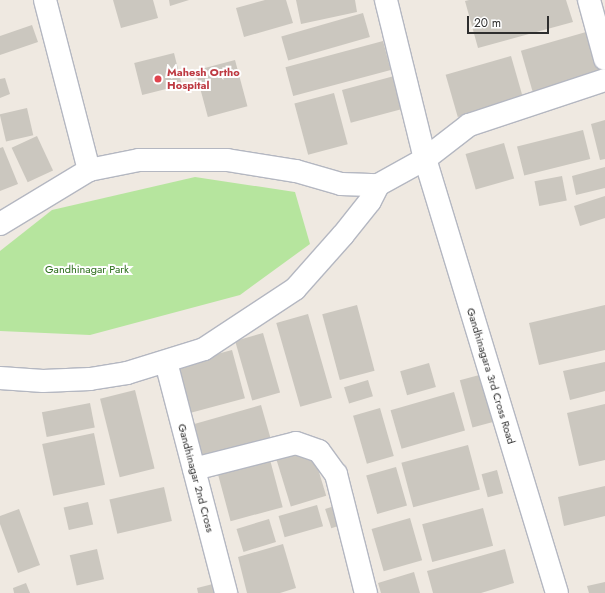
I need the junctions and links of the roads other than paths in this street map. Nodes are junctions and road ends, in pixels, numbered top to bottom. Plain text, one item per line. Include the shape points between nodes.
1 (45, 0) edge
2 (386, 0) edge
3 (589, 0) edge
4 (605, 59) edge
5 (605, 80) edge
6 (425, 159) junction
7 (89, 170) junction
8 (378, 184) junction
9 (0, 224) edge
10 (166, 362) junction
11 (0, 378) edge
12 (194, 469) junction
13 (226, 593) edge
14 (366, 593) edge
15 (557, 593) edge

1 - 7 street
2 - 6 street, Gandhinagara 3rd Cross Road
3 - 4 street
5 - 6 street via 469,125
6 - 8 street
6 - 15 street, Gandhinagara 3rd Cross Road
7 - 8 street via 138,160 227,160 296,171 340,184
7 - 9 street
8 - 10 street via 370,201 295,289 204,349
10 - 11 street via 127,373 90,379 43,381
10 - 12 street, Gandhinagar 2nd Cross
12 - 13 street, Gandhinagar 2nd Cross
12 - 14 street via 296,443 319,451 336,474

